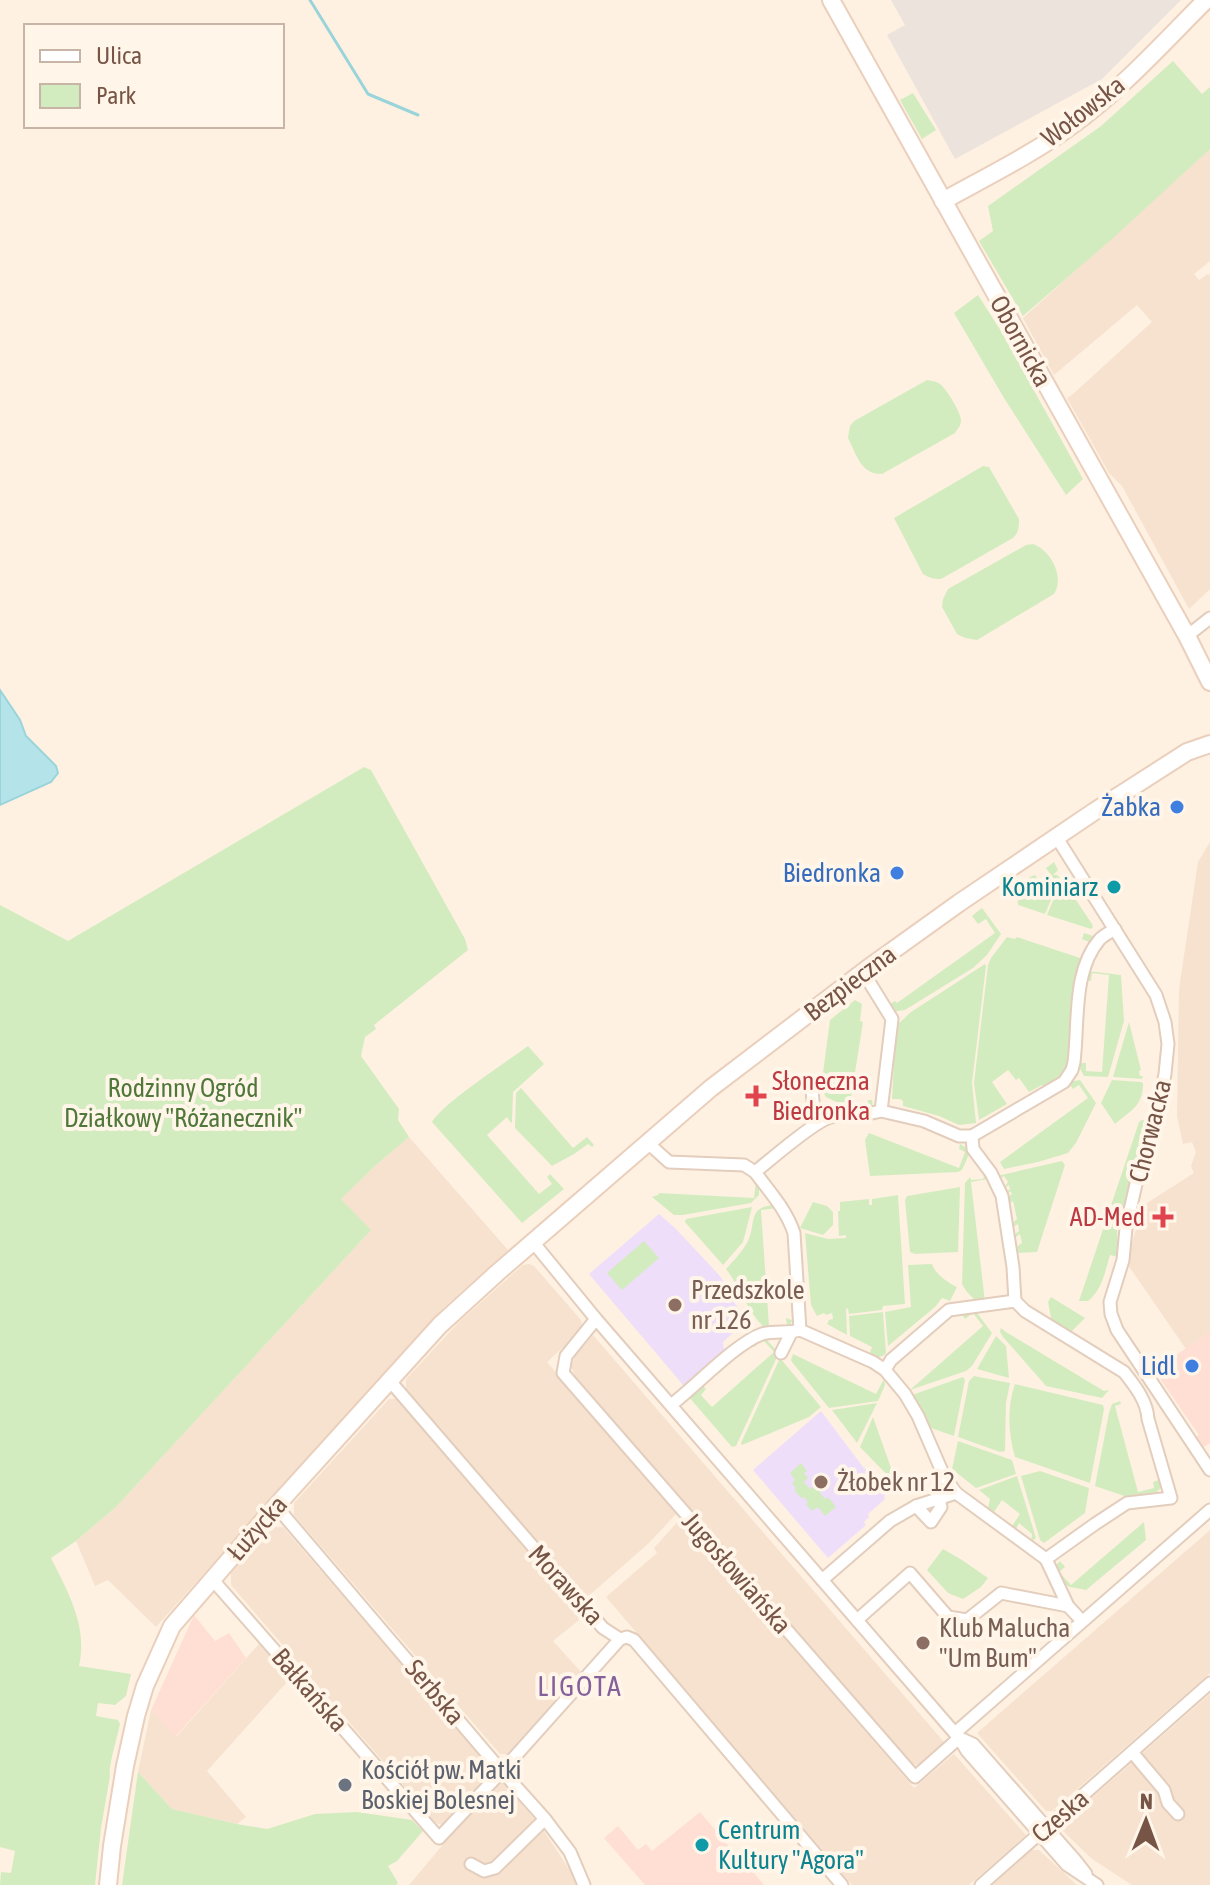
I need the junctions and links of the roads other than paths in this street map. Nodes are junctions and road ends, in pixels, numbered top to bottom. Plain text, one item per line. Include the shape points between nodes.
1 (831, 0) edge
2 (1206, 0) edge
3 (943, 201) junction
4 (1210, 618) edge
5 (1187, 636) junction
6 (1210, 682) edge
7 (1210, 730) edge
8 (1210, 744) edge
9 (1187, 752) junction
10 (1057, 838) junction
11 (1115, 929) junction
12 (863, 972) junction
13 (812, 1090) dead end
14 (881, 1111) junction
15 (818, 1123) junction
16 (972, 1136) junction
17 (648, 1143) junction
18 (755, 1172) junction
19 (533, 1242) junction
20 (1015, 1301) junction
21 (596, 1319) junction
22 (796, 1331) junction
23 (781, 1353) dead end
24 (885, 1370) junction
25 (390, 1381) junction
26 (671, 1405) junction
27 (1210, 1470) edge
28 (956, 1493) junction
29 (939, 1499) junction
30 (276, 1506) junction
31 (916, 1506) junction
32 (1210, 1510) edge
33 (1046, 1559) junction
34 (212, 1579) junction
35 (822, 1580) junction
36 (1068, 1606) junction
37 (857, 1620) junction
38 (1082, 1621) junction
39 (620, 1639) junction
40 (1210, 1683) edge
41 (957, 1735) junction
42 (1132, 1752) junction
43 (502, 1771) junction
44 (1178, 1814) dead end
45 (545, 1819) junction
46 (1043, 1831) junction
47 (471, 1864) dead end
48 (1094, 1882) edge
49 (108, 1885) edge
50 (584, 1885) edge
51 (842, 1885) edge
52 (981, 1885) edge

1 - 3 street, Obornicka
2 - 3 street, Wołowska via 1071,125
3 - 5 street, Obornicka
4 - 5 street
5 - 6 street, Obornicka
7 - 9 street, Bezpieczna
8 - 9 street, Bezpieczna
9 - 10 street, Bezpieczna
10 - 11 street, Chorwacka
10 - 12 street, Bezpieczna
11 - 16 street via 1101,938 1087,961 1074,1062 1064,1082
11 - 27 street, Chorwacka via 1156,995 1168,1044 1162,1095 1136,1184 1111,1314
12 - 14 street via 892,1019
12 - 17 street, Bezpieczna
13 - 15 street
14 - 15 street
14 - 16 street
15 - 18 street
16 - 20 street via 973,1149 1002,1196
17 - 18 street via 669,1162 744,1165
17 - 19 street, Bezpieczna
18 - 22 street via 779,1202 794,1233
19 - 21 street
19 - 25 street, Łużycka via 440,1325
20 - 24 street via 949,1310
20 - 33 street via 1131,1380 1147,1409 1171,1498 1127,1503
21 - 26 street
21 - 41 street, Jugosłowiańska via 566,1356 563,1373 582,1395 915,1777
22 - 23 street
22 - 24 street
22 - 26 street via 764,1334 746,1343
24 - 28 street via 918,1416
25 - 30 street, Łużycka
25 - 39 street, Morawska via 603,1628
26 - 35 street
28 - 29 street
28 - 33 street
29 - 31 street
29 - 31 street via 941,1507 931,1522
30 - 34 street, Łużycka
30 - 43 street, Serbska
31 - 35 street via 890,1521
32 - 38 street
33 - 36 street
34 - 43 street, Bałkańska via 439,1838
34 - 49 street, Łużycka via 172,1626 145,1686 125,1766
35 - 37 street
36 - 37 street via 1001,1593 967,1620 948,1617 910,1573
36 - 38 street
37 - 41 street
38 - 41 street
39 - 43 street
39 - 51 street, Morawska via 634,1640
40 - 42 street, Czeska
41 - 46 street via 973,1744
42 - 44 street
42 - 46 street, Czeska
43 - 45 street, Serbska
45 - 47 street via 495,1868 484,1871
45 - 50 street, Serbska via 570,1852
46 - 48 street via 1067,1865
46 - 52 street, Czeska

